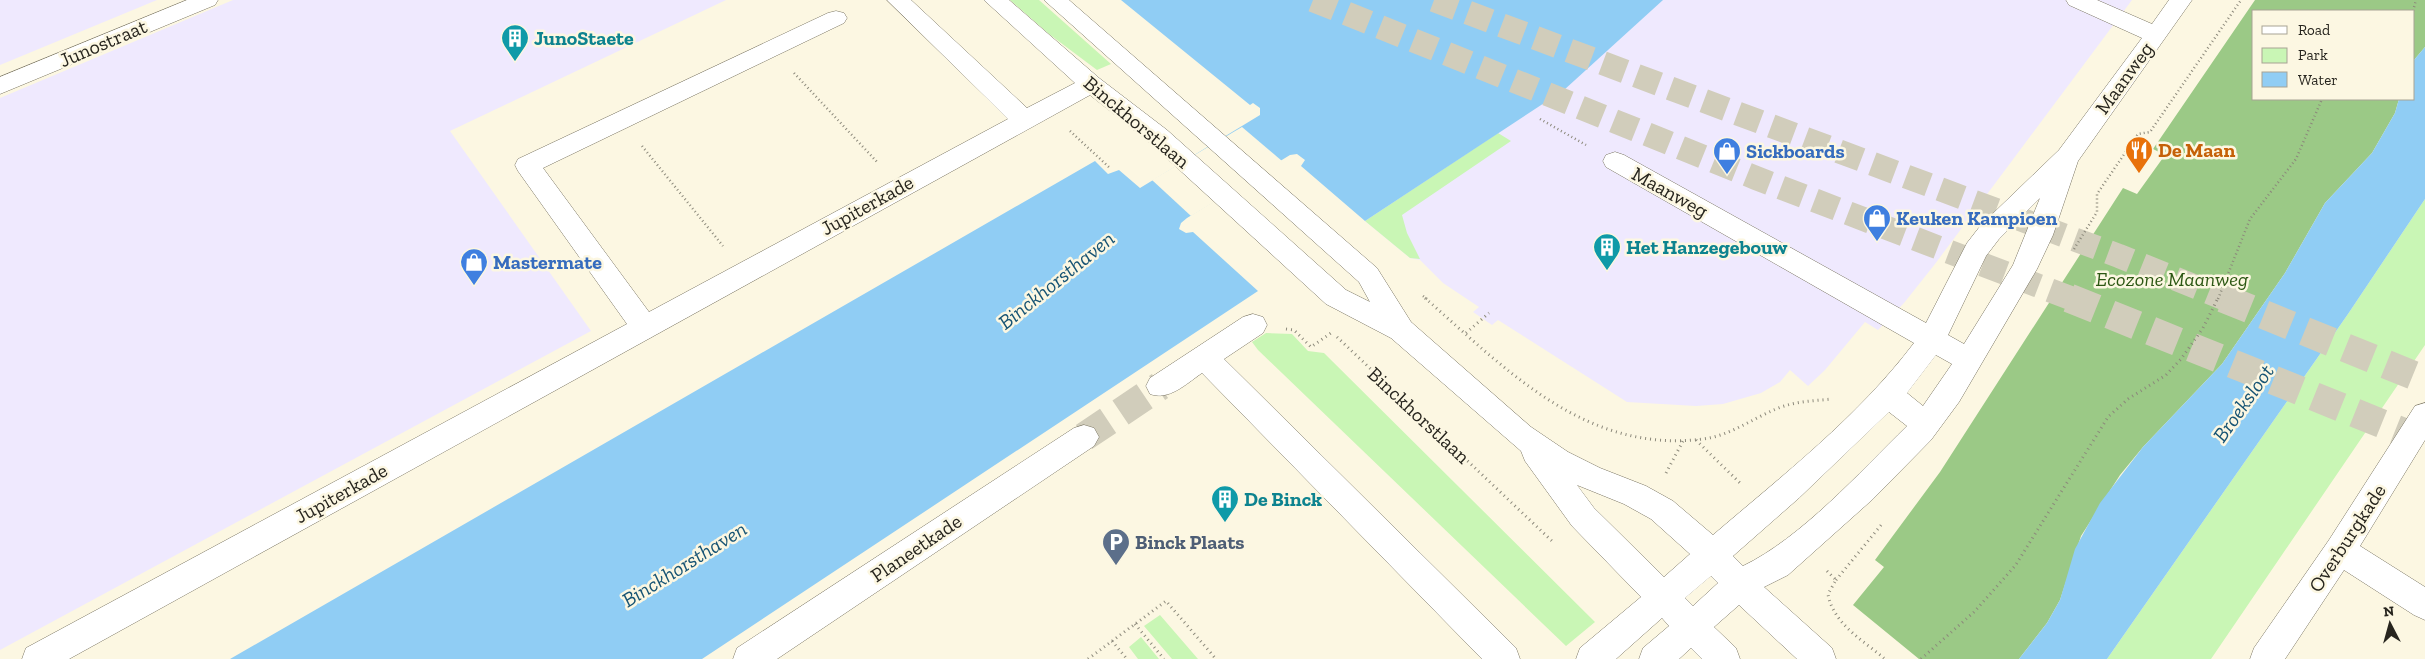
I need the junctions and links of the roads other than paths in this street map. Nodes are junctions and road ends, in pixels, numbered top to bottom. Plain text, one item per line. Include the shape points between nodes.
1 (207, 0) edge
2 (898, 0) edge
3 (995, 0) edge
4 (1055, 0) edge
5 (2077, 0) edge
6 (2181, 0) edge
7 (836, 18) dead end
8 (2156, 34) junction
9 (1091, 84) junction
10 (0, 86) edge
11 (1024, 120) junction
12 (2068, 156) junction
13 (1615, 161) road end
14 (1253, 325) dead end
15 (644, 328) junction
16 (1401, 330) junction
17 (1932, 339) junction
18 (1970, 361) junction
19 (1213, 366) junction
20 (1160, 386) tunnel mouth
21 (1888, 395) junction
22 (2425, 415) edge
23 (1926, 424) junction
24 (1521, 436) junction
25 (1084, 437) tunnel mouth
26 (2340, 550) junction
27 (1712, 554) junction
28 (1740, 584) junction
29 (1662, 598) junction
30 (2425, 605) edge
31 (1691, 627) junction
32 (38, 659) edge
33 (749, 659) edge
34 (1504, 659) edge
35 (1592, 659) edge
36 (1655, 659) edge
37 (1724, 659) edge
38 (1820, 659) edge
39 (2266, 659) edge

1 - 10 street, Junostraat
2 - 11 street
3 - 9 street, Binckhorstlaan
4 - 16 street, Binckhorstlaan via 1368,275
5 - 8 street
6 - 8 street, Maanweg
7 - 15 street via 528,165
8 - 12 street, Maanweg
9 - 11 street, Jupiterkade
9 - 16 street, Binckhorstlaan via 1143,124 1336,296
11 - 15 street, Jupiterkade
12 - 17 street, Maanweg via 1990,232 1976,250
12 - 18 street, Maanweg via 2031,256
13 - 17 street, Maanweg
14 - 19 street
15 - 32 street, Jupiterkade
16 - 24 street, Binckhorstlaan
17 - 18 street, Maanweg
17 - 21 street, Maanweg
18 - 23 street, Maanweg
19 - 20 street
19 - 34 street
21 - 23 street
21 - 27 street, Maanweg via 1788,489
22 - 26 street, Overburgkade
23 - 28 street, Maanweg via 1868,485 1802,545 1778,564
24 - 27 street, Binckhorstlaan via 1573,469 1650,503
24 - 29 street, Binckhorstlaan via 1583,516
25 - 33 street, Planeetkade
26 - 30 street
26 - 39 street, Overburgkade
27 - 28 street, Binckhorstlaan
27 - 29 street, Maanweg
28 - 31 street, Maanweg
28 - 38 street, Binckhorstlaan
29 - 31 street, Binckhorstlaan
29 - 35 street
31 - 36 street
31 - 37 street, Binckhorstlaan

